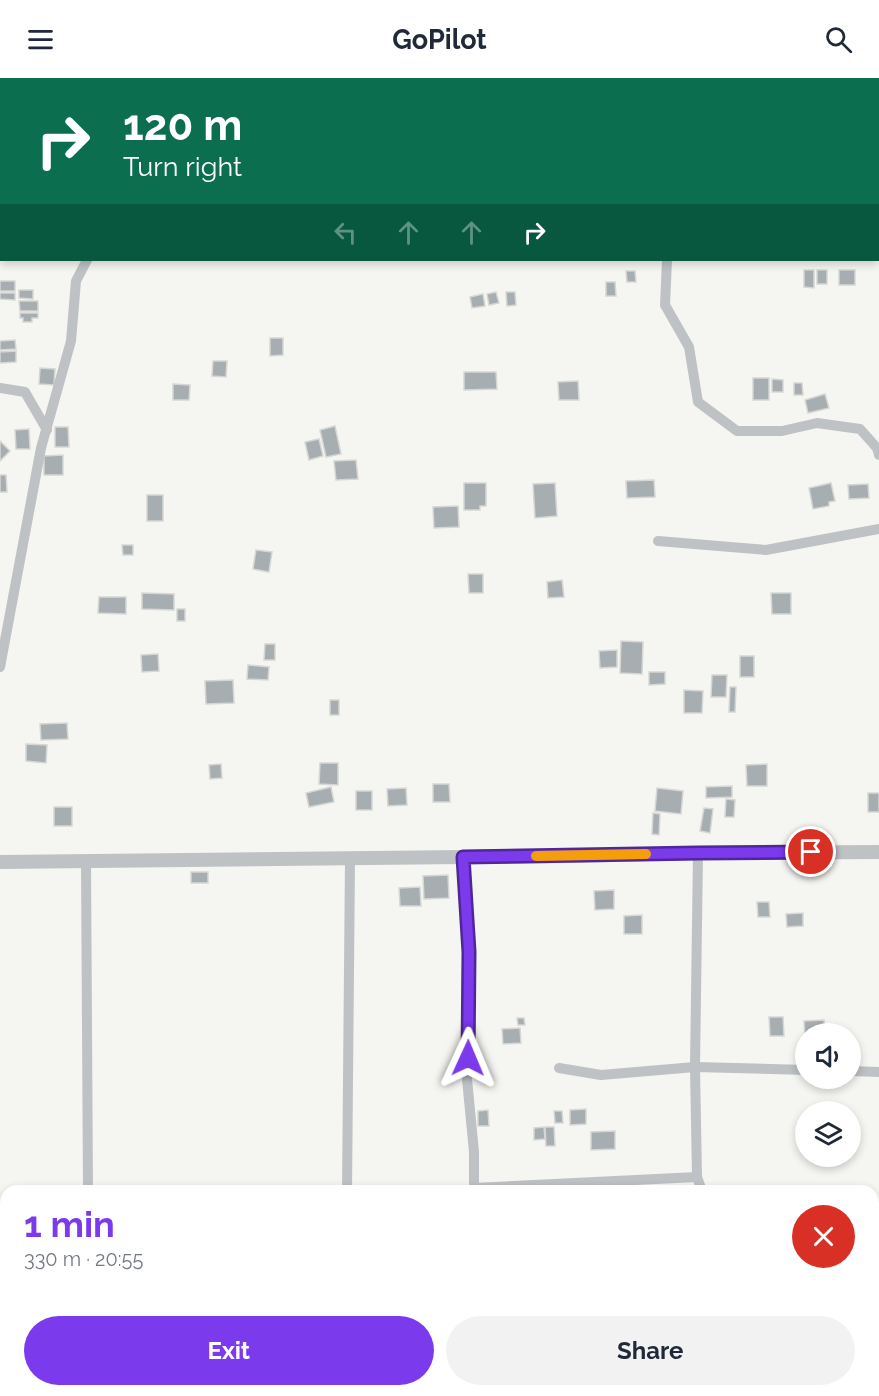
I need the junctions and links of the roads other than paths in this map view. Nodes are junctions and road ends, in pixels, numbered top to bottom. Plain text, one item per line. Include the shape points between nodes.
1 (86, 261) edge
2 (667, 261) edge
3 (0, 388) edge
4 (47, 430) junction
5 (879, 455) edge
6 (879, 529) edge
7 (658, 541) dead end
8 (0, 667) edge
9 (879, 852) edge
10 (698, 853) junction
11 (463, 857) junction
12 (350, 858) junction
13 (86, 861) junction
14 (0, 862) edge
15 (695, 1067) junction
16 (559, 1068) dead end
17 (795, 1070) edge
18 (861, 1071) edge
19 (879, 1072) edge
20 (697, 1177) junction
21 (88, 1185) edge
22 (347, 1185) edge
23 (474, 1185) edge
24 (548, 1185) edge
25 (700, 1185) edge

1 - 4 street via 76,281 71,341
2 - 5 street via 665,305 689,347 698,402 737,431 782,431 817,423 860,429
3 - 4 street via 25,392
4 - 8 street
6 - 7 street via 766,550
9 - 10 street
10 - 11 street
10 - 15 street
11 - 12 street
11 - 23 street via 469,952 467,1079
12 - 13 street
12 - 22 street
13 - 14 street
13 - 21 street
15 - 16 street via 601,1075
15 - 17 street
15 - 20 street
18 - 19 street
20 - 24 street
20 - 25 street

